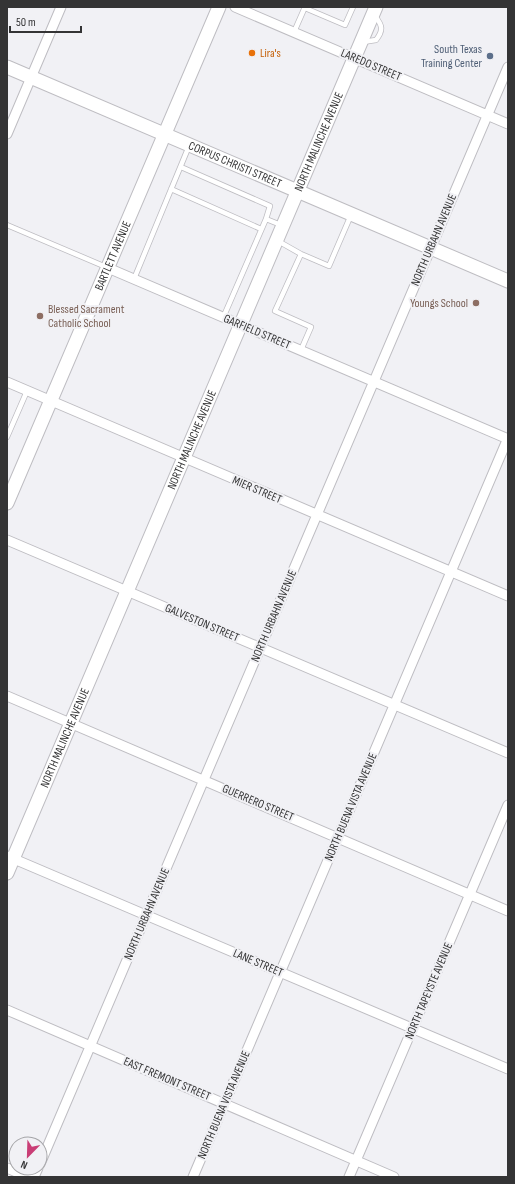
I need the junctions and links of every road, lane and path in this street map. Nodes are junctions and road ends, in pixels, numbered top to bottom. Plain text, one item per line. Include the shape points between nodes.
1 (61, 7) edge
2 (219, 7) edge
3 (235, 7) edge
4 (305, 8) edge
5 (247, 9) edge
6 (349, 10) edge
7 (375, 10) edge
8 (294, 32) junction
9 (355, 58) junction
10 (7, 67) edge
11 (508, 67) edge
12 (31, 77) junction
13 (488, 115) junction
14 (508, 124) edge
15 (7, 134) edge
16 (165, 134) junction
17 (190, 145) junction
18 (180, 167) junction
19 (171, 189) junction
20 (298, 191) junction
21 (352, 214) junction
22 (266, 219) junction
23 (7, 225) edge
24 (283, 226) junction
25 (261, 229) junction
26 (276, 241) junction
27 (431, 248) junction
28 (301, 254) junction
29 (108, 268) junction
30 (134, 279) junction
31 (508, 281) edge
32 (223, 318) junction
33 (241, 325) junction
34 (301, 350) junction
35 (7, 382) edge
36 (374, 382) junction
37 (27, 391) junction
38 (50, 402) junction
39 (7, 437) edge
40 (508, 438) edge
41 (184, 458) junction
42 (7, 504) edge
43 (317, 515) junction
44 (7, 540) edge
45 (451, 572) junction
46 (128, 591) junction
47 (508, 596) edge
48 (260, 648) junction
49 (7, 696) edge
50 (394, 705) junction
51 (71, 723) junction
52 (508, 754) edge
53 (204, 780) junction
54 (508, 805) edge
55 (338, 838) junction
56 (10, 858) edge
57 (7, 873) edge
58 (470, 894) junction
59 (508, 911) edge
60 (146, 915) junction
61 (280, 972) junction
62 (7, 1010) edge
63 (412, 1029) junction
64 (90, 1046) junction
65 (508, 1069) edge
66 (224, 1104) junction
67 (48, 1145) edge
68 (356, 1161) junction
69 (7, 1168) edge
70 (28, 1177) edge
71 (193, 1177) edge
72 (349, 1177) edge
73 (394, 1177) edge

1 - 12 street
2 - 16 main road, BARTLETT AVENUE
3 - 5 street, LAREDO STREET
4 - 6 lane via 345,25
4 - 8 lane
5 - 8 street, LAREDO STREET
7 - 9 main road, NORTH MALINCHE AVENUE
8 - 9 street, LAREDO STREET
9 - 13 street, LAREDO STREET
9 - 20 main road, NORTH MALINCHE AVENUE
10 - 12 main road, CORPUS CHRISTI STREET
11 - 13 street, NORTH URBAHN AVENUE
12 - 15 street
12 - 16 main road, CORPUS CHRISTI STREET
13 - 14 street, LAREDO STREET
13 - 27 street, NORTH URBAHN AVENUE
16 - 17 main road, CORPUS CHRISTI STREET
16 - 29 main road, BARTLETT AVENUE
17 - 18 lane
17 - 20 main road, CORPUS CHRISTI STREET
18 - 19 lane
18 - 22 lane via 270,206
19 - 25 lane
19 - 30 lane
20 - 21 main road, CORPUS CHRISTI STREET
20 - 24 main road, NORTH MALINCHE AVENUE
21 - 27 main road, CORPUS CHRISTI STREET
21 - 28 lane via 329,266
22 - 24 lane
22 - 25 lane
23 - 29 lane, GARFIELD STREET
24 - 26 main road, NORTH MALINCHE AVENUE
25 - 32 lane
26 - 28 lane
26 - 33 main road, NORTH MALINCHE AVENUE
27 - 31 main road, CORPUS CHRISTI STREET
27 - 36 street, NORTH URBAHN AVENUE
28 - 34 lane via 276,311 311,327
29 - 30 street, GARFIELD STREET
29 - 38 main road, BARTLETT AVENUE
30 - 32 street, GARFIELD STREET
32 - 33 street, GARFIELD STREET
33 - 34 street, GARFIELD STREET
33 - 41 main road, NORTH MALINCHE AVENUE
34 - 36 street, GARFIELD STREET
35 - 37 street, MIER STREET
36 - 40 street, GARFIELD STREET
36 - 43 street, NORTH URBAHN AVENUE
37 - 38 street, MIER STREET
37 - 39 lane
38 - 41 street, MIER STREET
38 - 42 main road, BARTLETT AVENUE via 13,484
40 - 45 street, NORTH BUENA VISTA AVENUE
41 - 43 street, MIER STREET
41 - 46 main road, NORTH MALINCHE AVENUE
43 - 45 street, MIER STREET
43 - 48 street, NORTH URBAHN AVENUE
44 - 46 street, GALVESTON STREET
45 - 47 street, MIER STREET
45 - 50 street, NORTH BUENA VISTA AVENUE
46 - 48 street, GALVESTON STREET
46 - 51 main road, NORTH MALINCHE AVENUE
48 - 50 street, GALVESTON STREET
48 - 53 street, NORTH URBAHN AVENUE
49 - 51 street, GUERRERO STREET
50 - 52 street, GALVESTON STREET
50 - 55 street, NORTH BUENA VISTA AVENUE
51 - 53 street, GUERRERO STREET
51 - 56 main road, NORTH MALINCHE AVENUE
53 - 55 street, GUERRERO STREET
53 - 60 street, NORTH URBAHN AVENUE
54 - 58 street, NORTH TAPEYSTE AVENUE
55 - 58 street, GUERRERO STREET
55 - 61 street, NORTH BUENA VISTA AVENUE
56 - 57 main road, NORTH MALINCHE AVENUE
56 - 60 street, LANE STREET
58 - 59 street, GUERRERO STREET
58 - 63 street, NORTH TAPEYSTE AVENUE
60 - 61 street, LANE STREET
60 - 64 street, NORTH URBAHN AVENUE
61 - 63 street, LANE STREET
61 - 66 street, NORTH BUENA VISTA AVENUE
62 - 64 street, EAST FREMONT STREET
63 - 65 street, LANE STREET
63 - 68 street, NORTH TAPEYSTE AVENUE
64 - 66 street, EAST FREMONT STREET
64 - 67 street, NORTH URBAHN AVENUE
66 - 68 street, EAST FREMONT STREET
66 - 71 street, NORTH BUENA VISTA AVENUE
68 - 72 street, NORTH TAPEYSTE AVENUE
68 - 73 street, EAST FREMONT STREET
69 - 70 street

